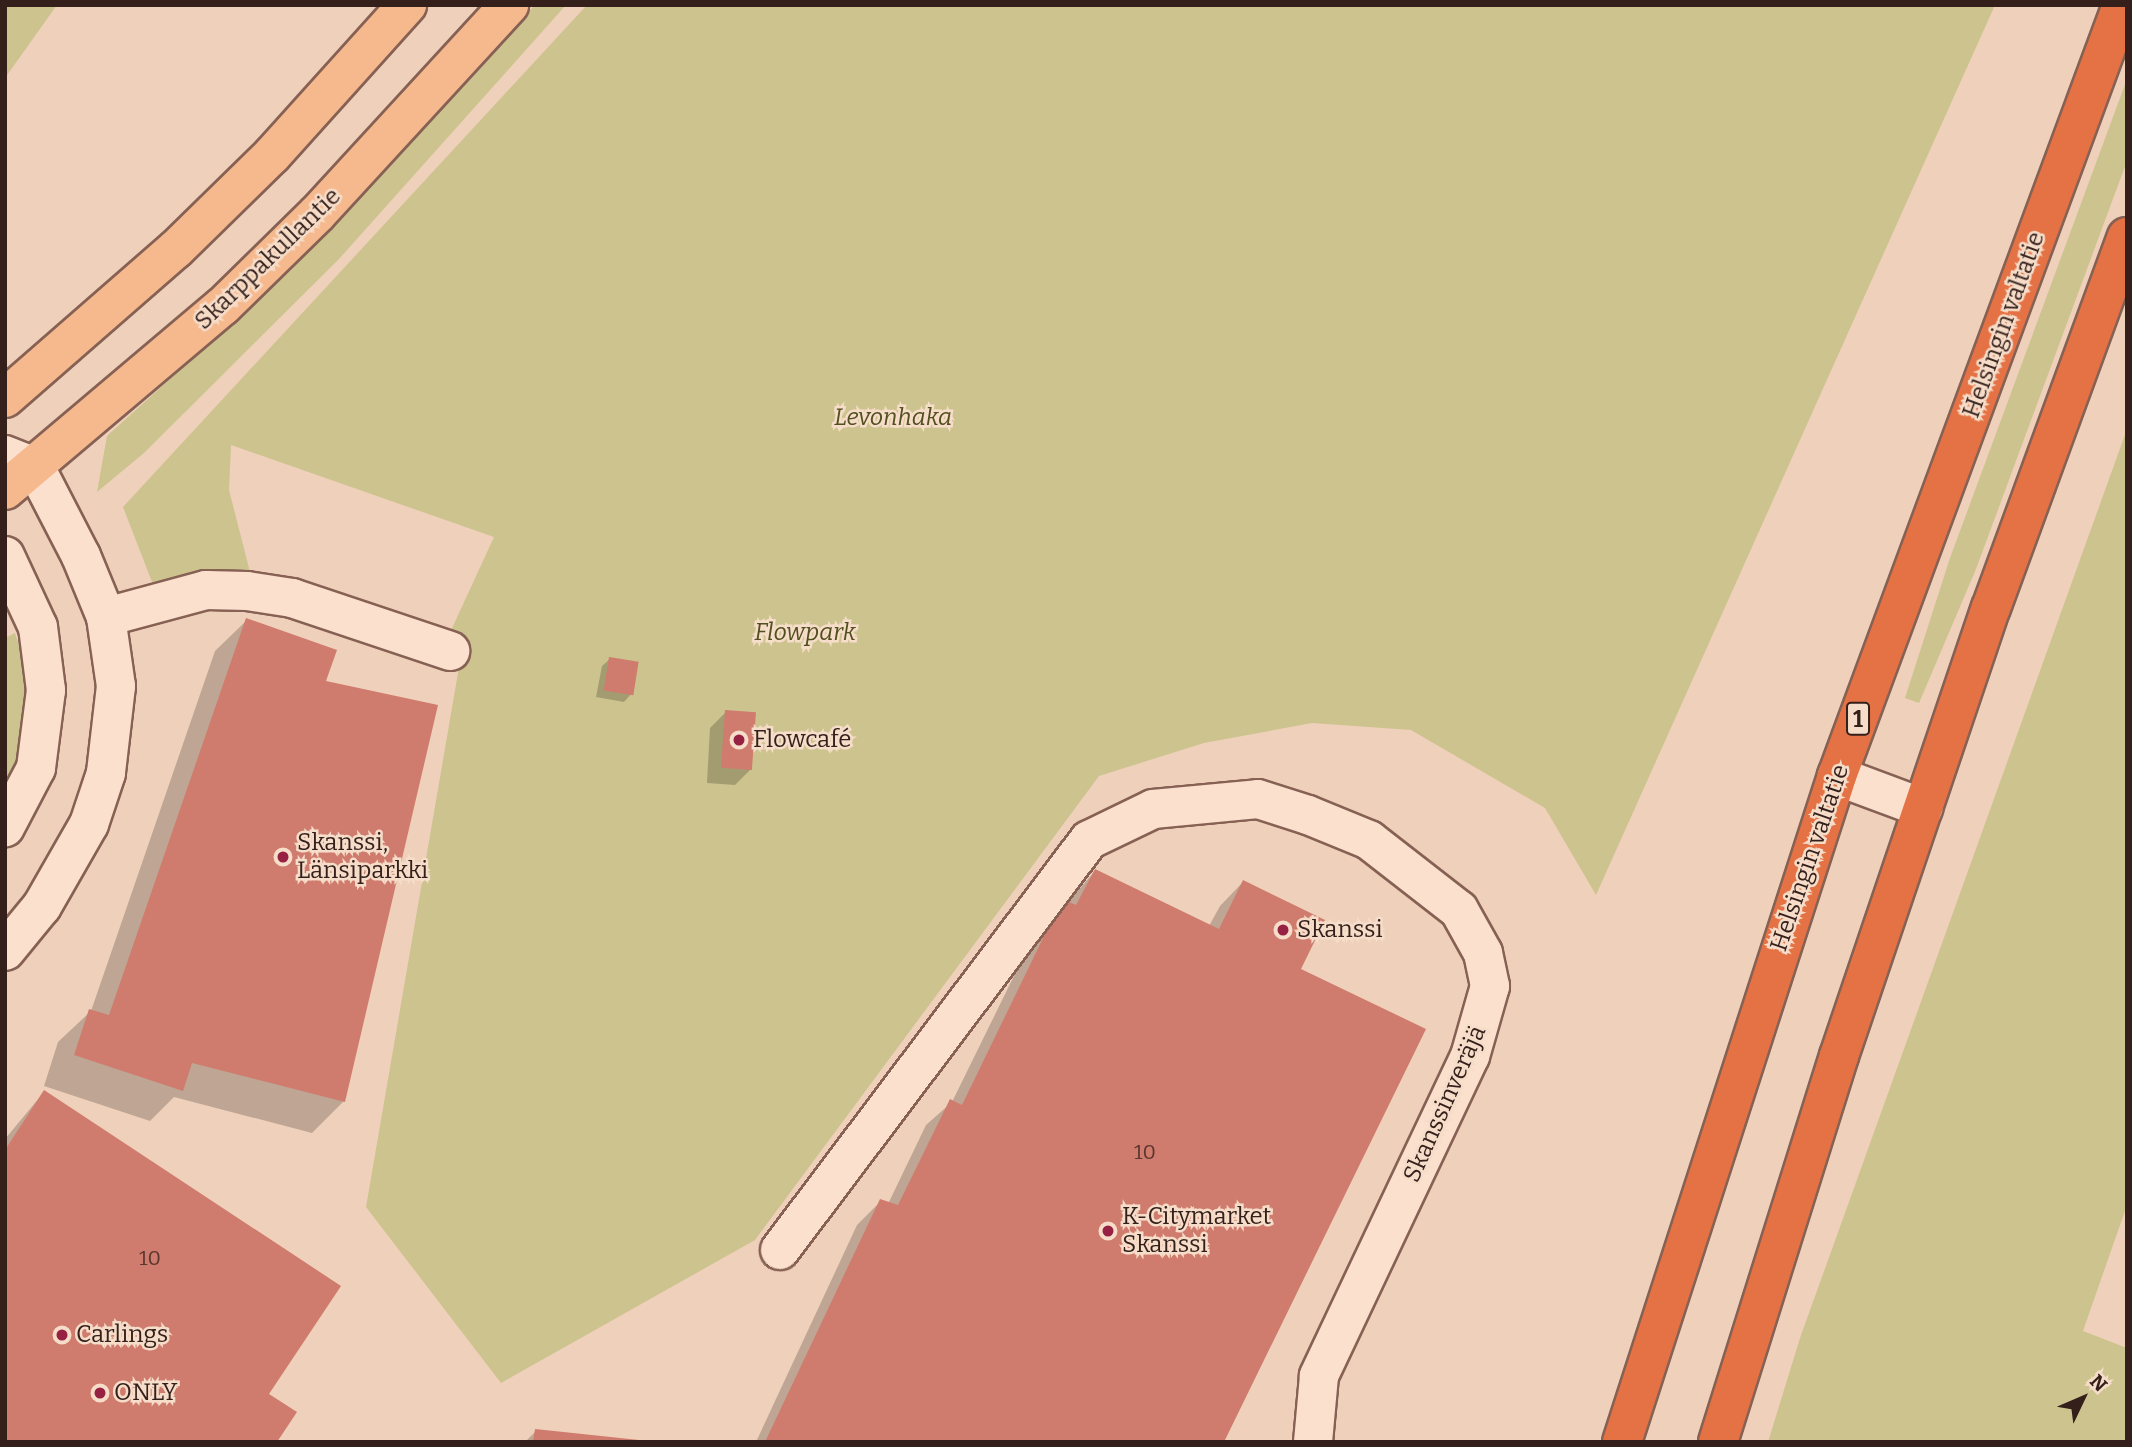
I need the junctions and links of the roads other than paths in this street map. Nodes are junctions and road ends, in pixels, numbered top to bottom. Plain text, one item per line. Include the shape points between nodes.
1 (407, 5) edge
2 (509, 5) edge
3 (2122, 5) edge
4 (2127, 237) edge
5 (5, 398) edge
6 (20, 461) edge
7 (5, 490) edge
8 (5, 556) edge
9 (106, 617) junction
10 (450, 651) dead end
11 (1837, 776) junction
12 (1923, 808) junction
13 (5, 827) edge
14 (5, 951) edge
15 (780, 1250) dead end
16 (1313, 1442) edge
17 (1622, 1442) edge
18 (1718, 1442) edge

1 - 5 main road via 272,155 176,249
2 - 6 main road, Skarppakullantie via 317,214 223,306
3 - 11 highway, Helsingin valtatie / 1
4 - 12 highway
6 - 7 main road, Skarppakullantie
6 - 9 street
8 - 13 street via 38,626 47,690 36,768
9 - 10 street via 206,590 247,591 292,598
9 - 14 street via 116,686 100,796 76,850 42,906
11 - 12 street
11 - 17 highway, Helsingin valtatie / 1
12 - 18 highway via 1839,1056
15 - 16 street, Skanssinveräjä via 1089,840 1153,809 1258,799 1369,840 1460,910 1483,953 1490,986 1471,1056 1319,1376

